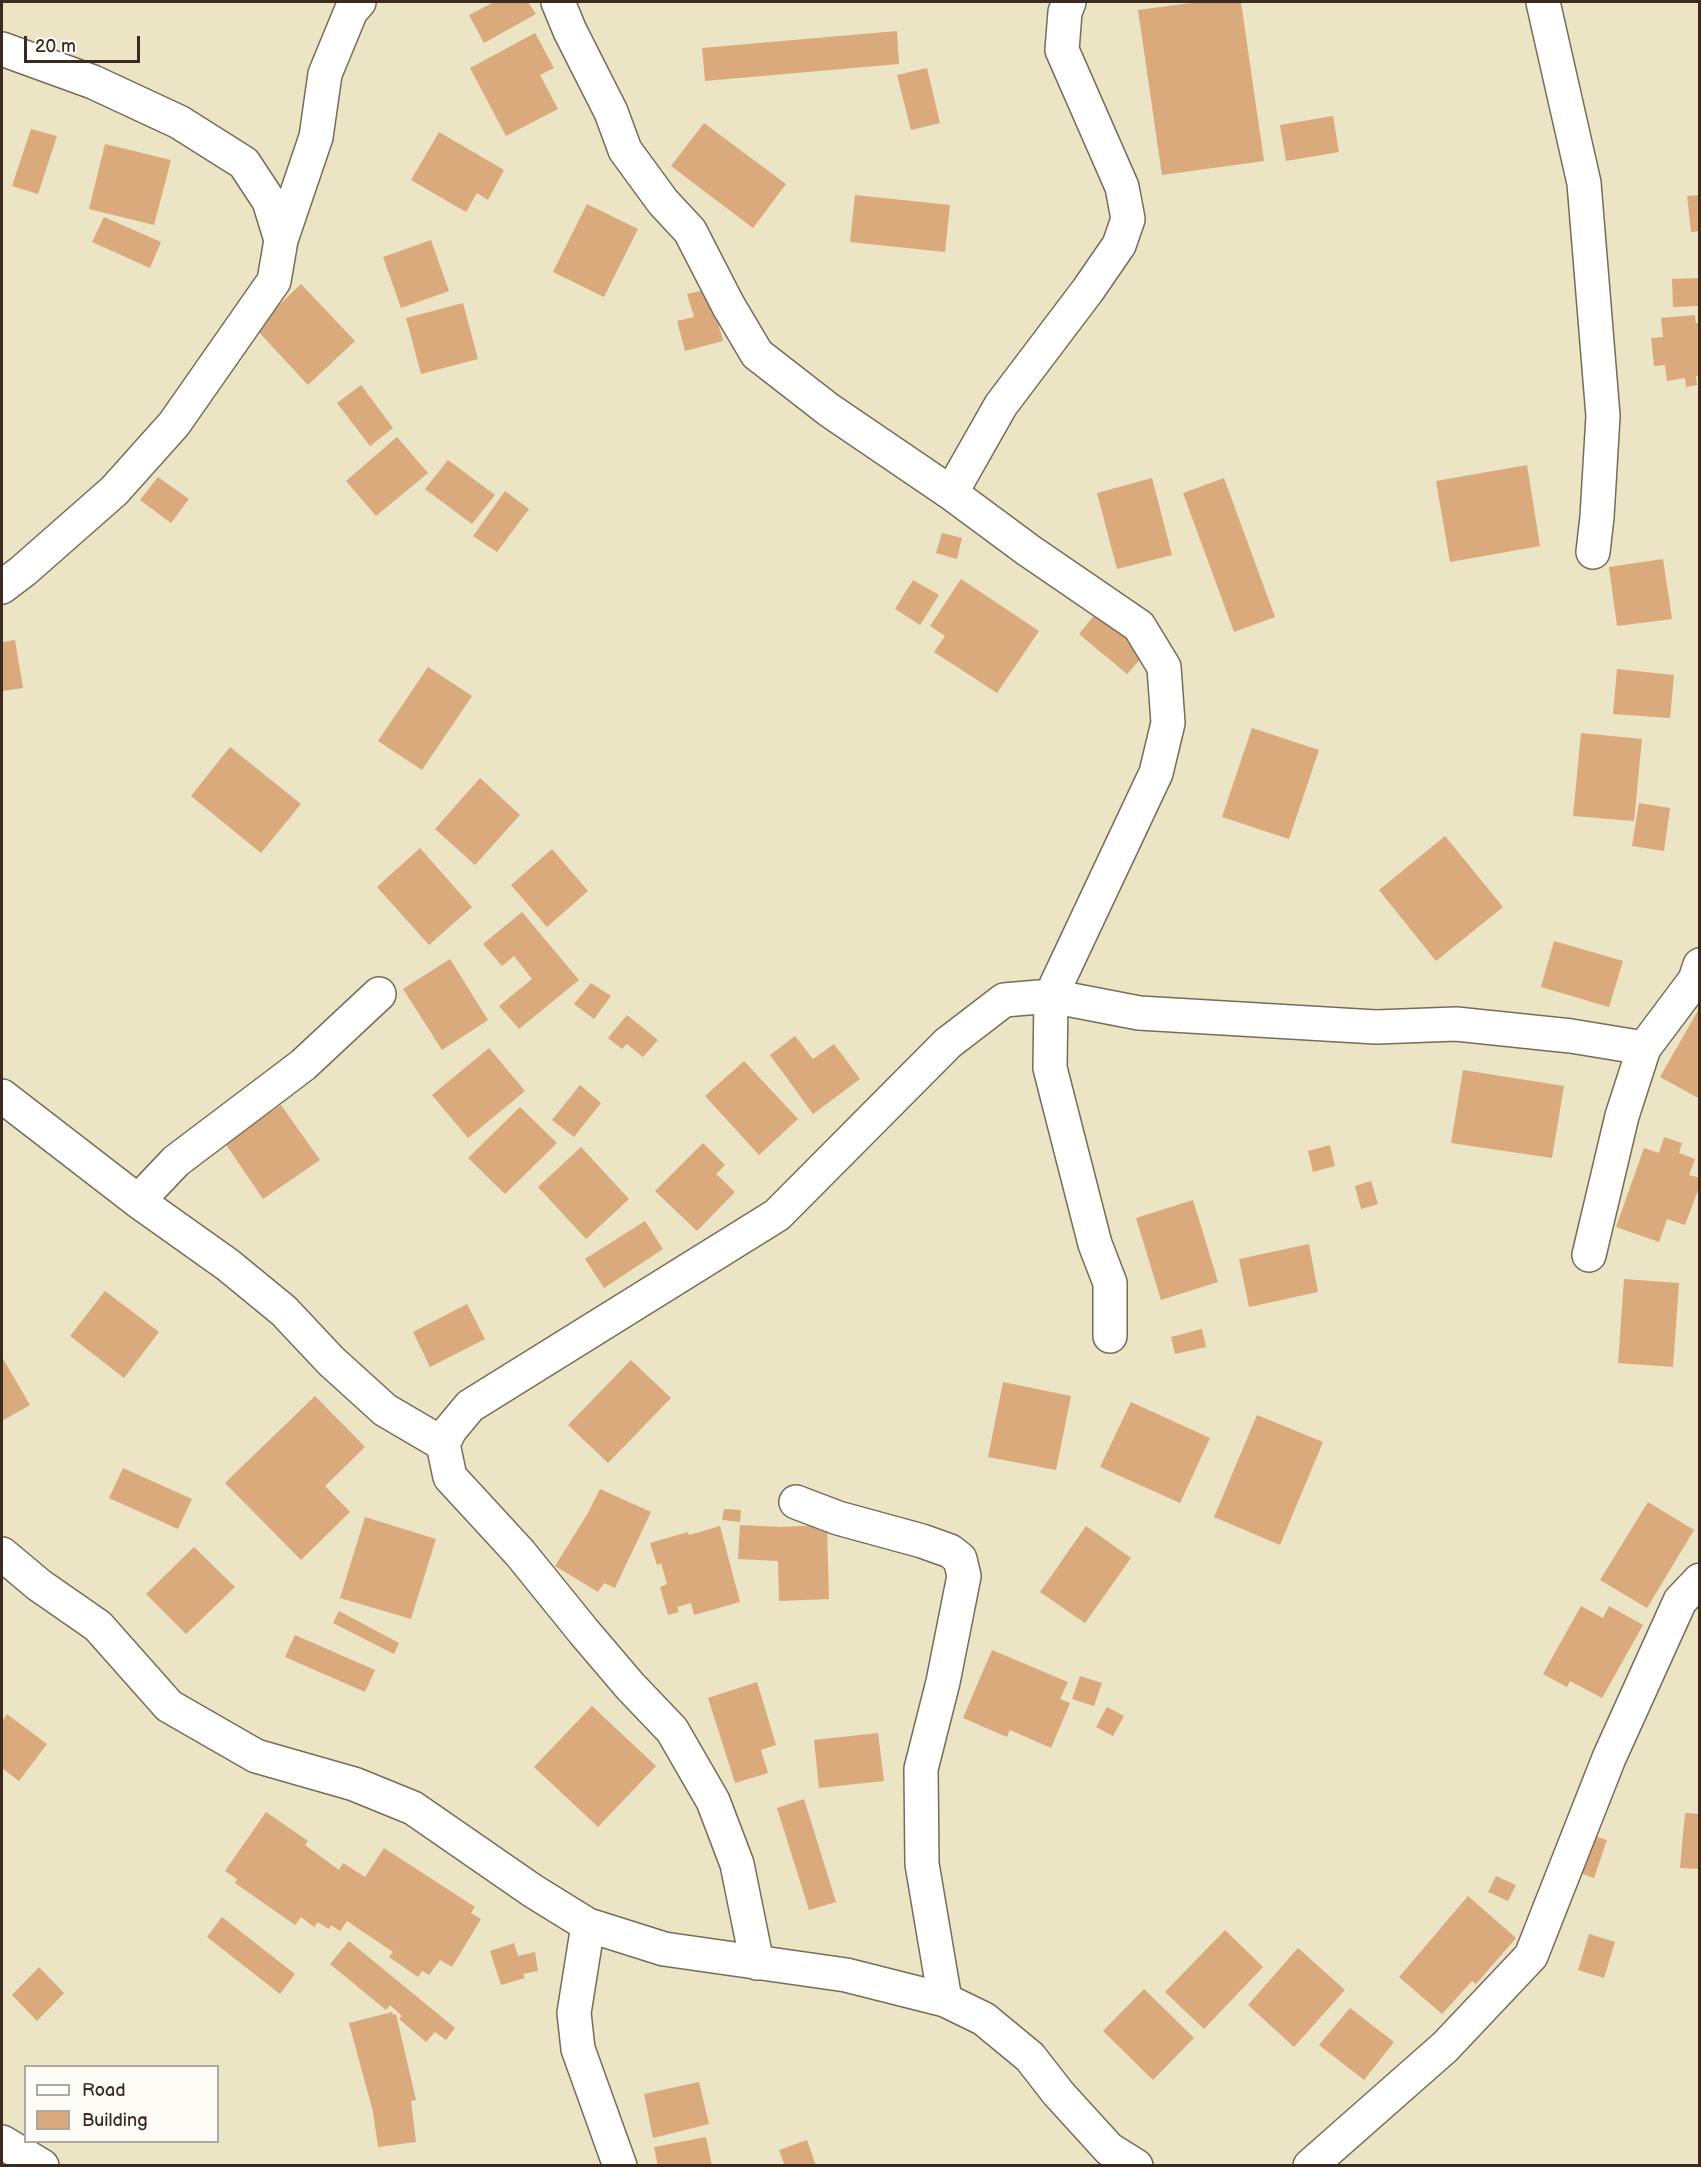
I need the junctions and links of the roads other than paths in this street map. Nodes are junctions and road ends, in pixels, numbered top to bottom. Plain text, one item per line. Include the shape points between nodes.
1 (359, 2) edge
2 (558, 2) edge
3 (1069, 2) edge
4 (1544, 2) edge
5 (2, 50) edge
6 (281, 240) junction
7 (951, 493) junction
8 (1593, 552) dead end
9 (2, 587) edge
10 (1700, 965) edge
11 (379, 994) dead end
12 (1051, 996) junction
13 (1644, 1048) junction
14 (2, 1096) edge
15 (138, 1201) junction
16 (1589, 1255) dead end
17 (1110, 1336) dead end
18 (443, 1444) junction
19 (796, 1502) dead end
20 (2, 1554) edge
21 (1700, 1580) edge
22 (588, 1925) junction
23 (757, 1963) junction
24 (945, 2000) junction
25 (2, 2142) edge
26 (42, 2166) edge
27 (620, 2166) edge
28 (1136, 2166) edge
29 (1310, 2166) edge

1 - 6 street via 351,10 325,74 316,137
2 - 7 street via 625,150 690,231 757,354 829,410
3 - 7 street via 1062,50 1122,187 1128,219 1119,244 1001,405
4 - 8 street via 1585,195 1603,416
5 - 6 street via 93,82 180,122 244,163 269,201
6 - 9 street via 274,281 174,424 114,491
7 - 12 street via 1139,626 1164,667 1168,723 1156,773
10 - 13 street via 1695,980
11 - 15 street via 303,1065 176,1161
12 - 13 street via 1139,1013 1376,1027 1456,1024
12 - 17 street via 1050,1068 1095,1244 1110,1283
12 - 18 street via 1004,1000 948,1044 777,1215 470,1406
13 - 16 street via 1622,1116
14 - 15 street
15 - 18 street via 228,1265 284,1311 385,1410
18 - 23 street via 450,1477 672,1730 713,1801 737,1864
19 - 24 street via 950,1551 960,1559 964,1576 921,1769 922,1864
20 - 22 street via 98,1626 169,1706 256,1756 354,1784 413,1808
21 - 29 street via 1680,1601 1609,1758 1531,1956 1445,2047
22 - 23 street via 664,1949
22 - 27 street via 573,2013 578,2049
23 - 24 street via 846,1975
24 - 28 street via 984,2019 1030,2057 1108,2149
25 - 26 street

